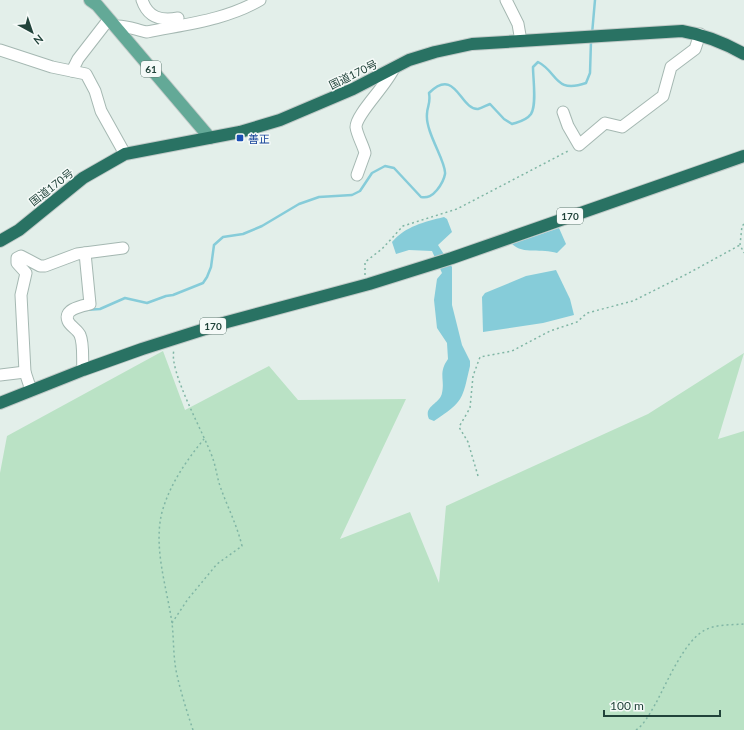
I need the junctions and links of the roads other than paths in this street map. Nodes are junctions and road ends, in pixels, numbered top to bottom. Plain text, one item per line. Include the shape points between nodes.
1 (90, 0) edge
2 (142, 0) edge
3 (260, 0) edge
4 (506, 0) edge
5 (226, 16) junction
6 (112, 23) junction
7 (700, 34) junction
8 (521, 41) junction
9 (0, 50) edge
10 (744, 54) edge
11 (394, 68) junction
12 (72, 70) junction
13 (563, 112) dead end
14 (210, 138) junction
15 (744, 148) edge
16 (125, 154) junction
17 (744, 156) edge
18 (357, 174) dead end
19 (688, 175) junction
20 (0, 241) edge
21 (123, 248) dead end
22 (85, 253) junction
23 (83, 370) junction
24 (25, 372) junction
25 (0, 375) edge
26 (32, 390) junction
27 (0, 403) edge

1 - 6 main road, 61
2 - 5 street via 154,16 164,21 224,10
3 - 5 street
4 - 8 street via 518,24
5 - 6 street via 147,32
6 - 12 street via 78,59
6 - 14 main road, 61
7 - 8 highway, 国道170号 via 682,31
7 - 10 highway, 国道170号
7 - 13 street via 695,49 671,67 663,96 622,127 606,123 579,145
8 - 11 highway, 国道170号 via 472,44 442,50 409,60
9 - 12 street via 52,67
11 - 14 highway, 国道170号 via 323,103 280,120
11 - 18 street via 379,92 362,110 356,126 365,153
12 - 16 street via 86,74 95,90 101,111
14 - 16 highway, 国道170号
15 - 19 highway, 170
16 - 20 highway, 国道170号 via 83,178 19,230
17 - 19 highway, 170
19 - 23 highway, 170 via 431,265 226,322
21 - 22 street
22 - 23 street via 90,304 75,308 68,312 67,316 80,335
22 - 24 street via 46,266 40,266 27,257 17,258 17,263 26,273 21,295
23 - 26 highway, 170
24 - 25 street
24 - 26 street
26 - 27 highway, 170

